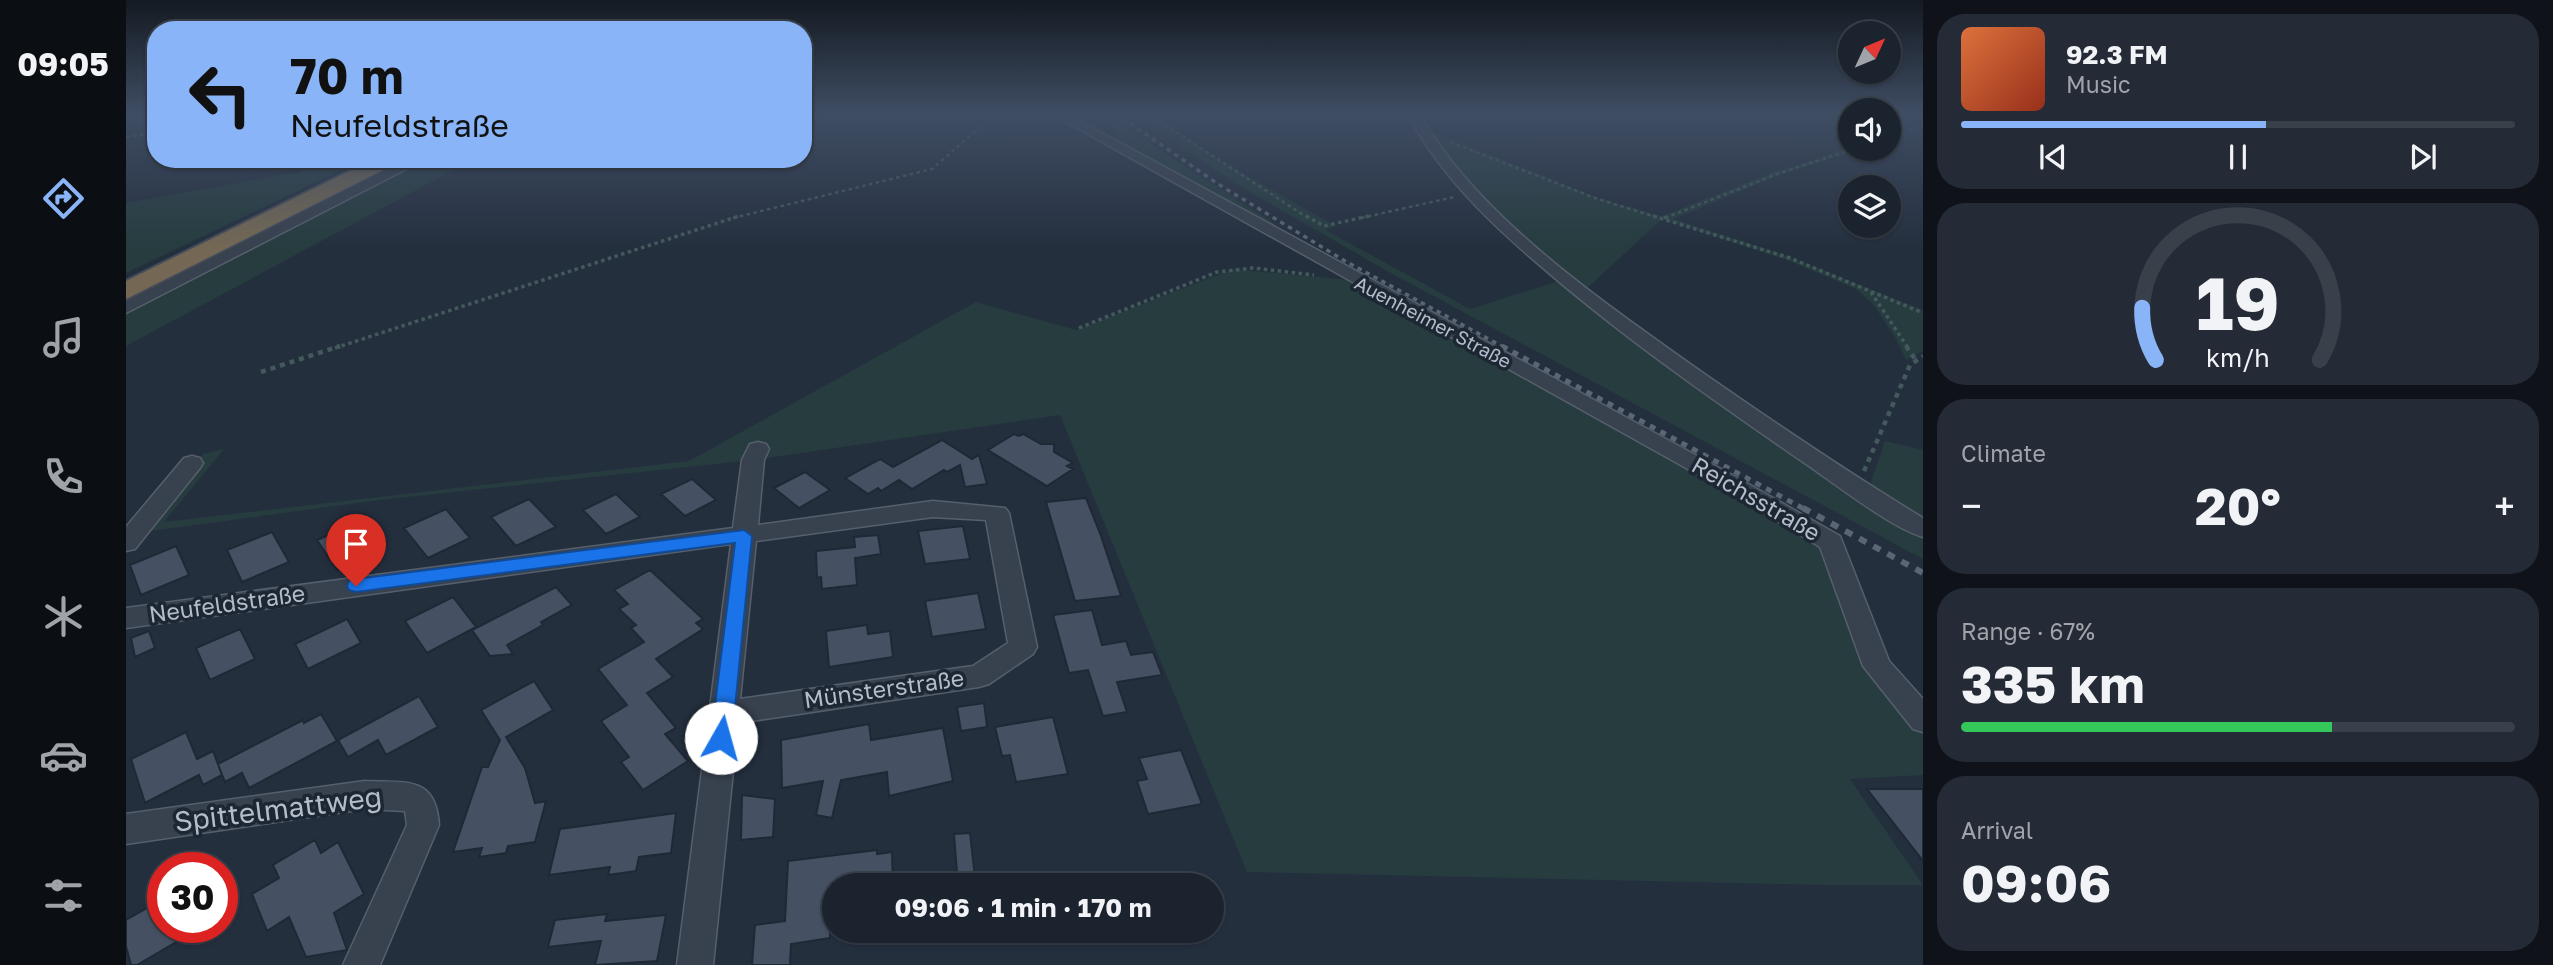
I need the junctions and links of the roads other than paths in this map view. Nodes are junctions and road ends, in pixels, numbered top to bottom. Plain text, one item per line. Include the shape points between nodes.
1 (1137, 158) edge
2 (1440, 158) edge
3 (355, 168) edge
4 (372, 168) edge
5 (401, 168) edge
6 (126, 279) edge
7 (126, 291) edge
8 (126, 308) edge
9 (1539, 379) joint
10 (758, 449) dead end
11 (192, 463) dead end
12 (1923, 528) edge
13 (744, 536) junction
14 (126, 543) edge
15 (126, 618) edge
16 (724, 713) junction
17 (1923, 720) edge
18 (126, 829) edge
19 (361, 965) edge
20 (695, 965) edge

1 - 9 street, Auenheimer Straße
2 - 12 street via 1559,274 1614,318 1857,489
3 - 6 highway
4 - 7 highway
5 - 8 street
9 - 17 street, Reichsstraße via 1831,542 1877,666
10 - 13 street
11 - 14 street
13 - 15 street, Neufeldstraße
13 - 16 street
13 - 16 street, Münsterstraße via 933,509 997,513 1023,647 979,676
16 - 20 street
18 - 19 street, Spittelmattweg via 365,795 412,797 422,806 423,825

